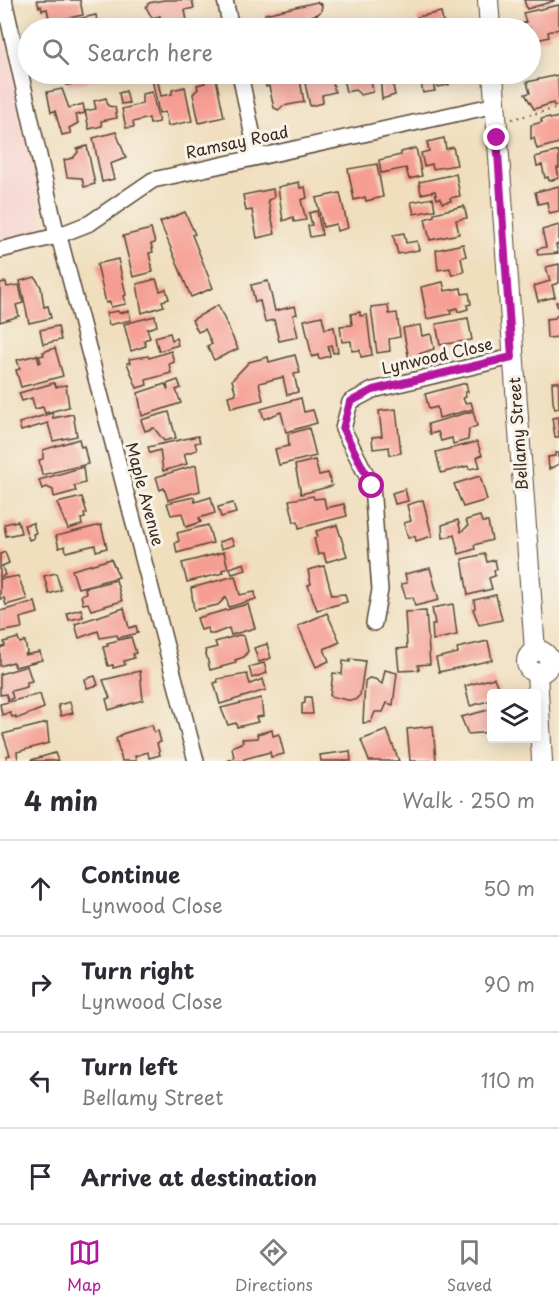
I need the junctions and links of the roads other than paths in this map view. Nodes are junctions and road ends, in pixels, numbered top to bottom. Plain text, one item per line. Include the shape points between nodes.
1 (4, 0) edge
2 (225, 0) edge
3 (488, 0) edge
4 (229, 18) edge
5 (489, 18) edge
6 (18, 62) edge
7 (23, 84) edge
8 (242, 84) edge
9 (494, 84) edge
10 (496, 105) junction
11 (257, 156) junction
12 (57, 236) junction
13 (0, 250) edge
14 (512, 357) junction
15 (374, 623) dead end
16 (545, 661) edge
17 (196, 761) edge
18 (542, 761) edge

1 - 6 street, Maple Avenue
2 - 4 street
3 - 5 street
7 - 12 street, Maple Avenue
8 - 11 street
9 - 10 street, Bellamy Street
10 - 11 street, Ramsay Road
10 - 14 street, Bellamy Street
11 - 12 street, Ramsay Road via 153,180 90,223
12 - 13 street, Ramsay Road
12 - 17 street, Maple Avenue
14 - 15 street, Lynwood Close via 373,390 350,402 343,429 372,486 380,590
14 - 16 street, Bellamy Street
16 - 18 street, Bellamy Street

